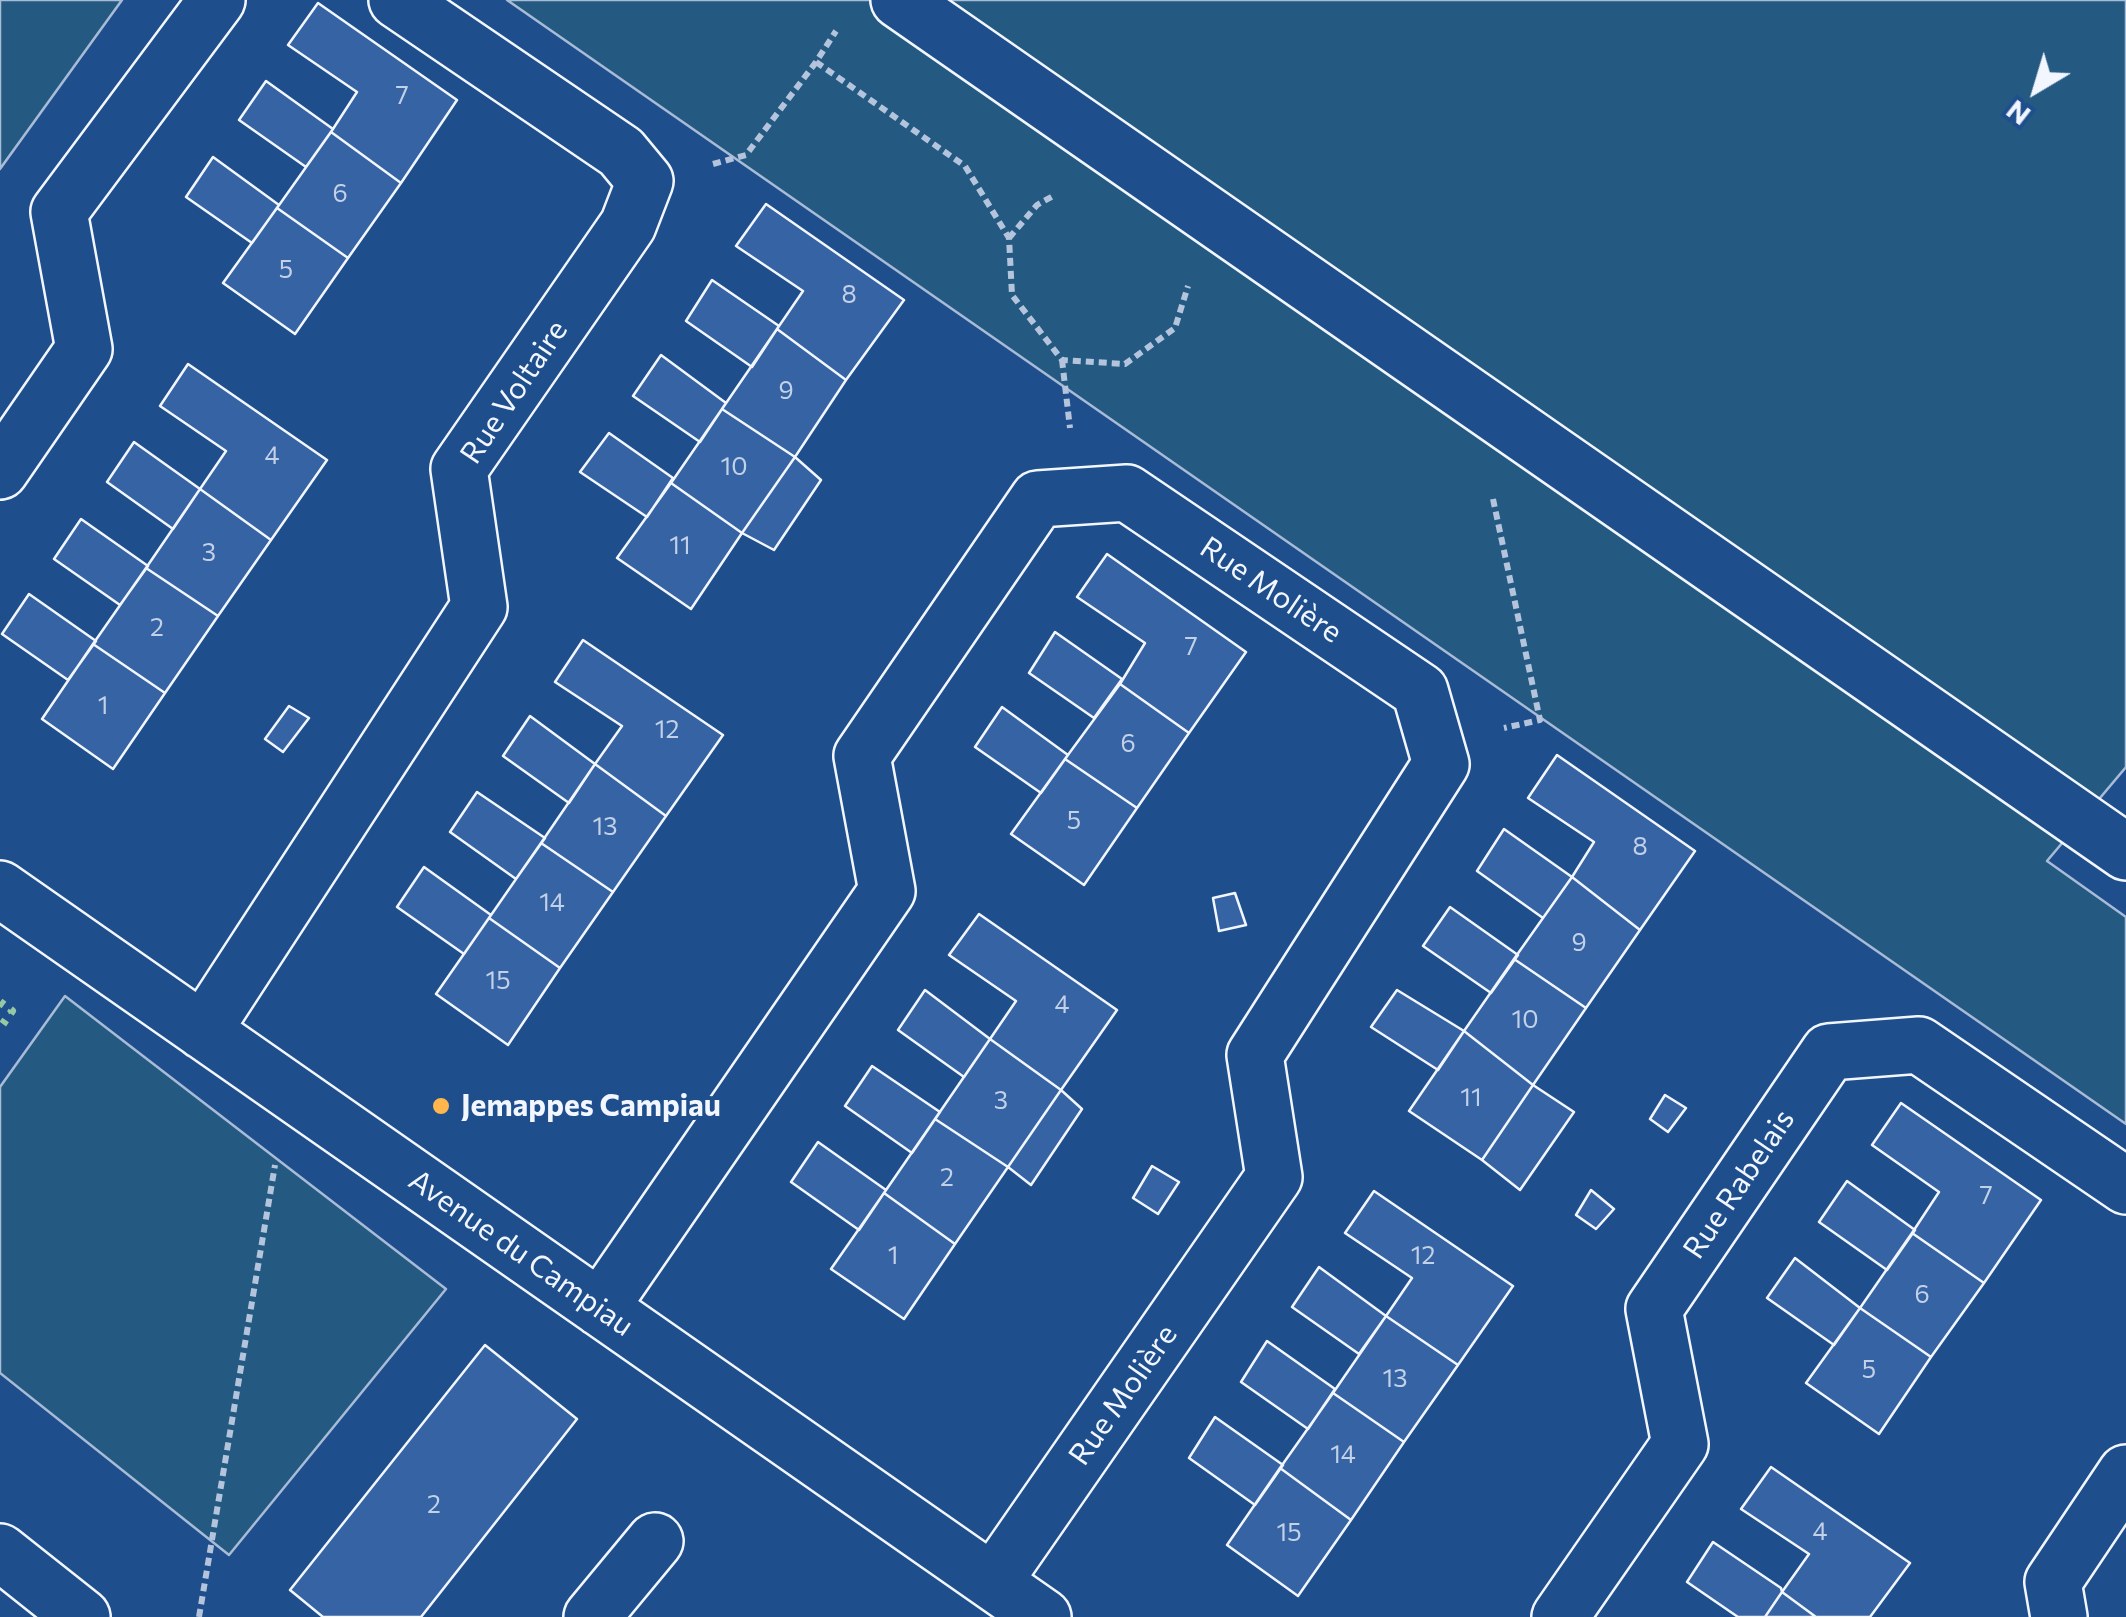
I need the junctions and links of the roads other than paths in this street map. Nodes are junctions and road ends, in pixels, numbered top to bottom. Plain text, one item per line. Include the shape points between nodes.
1 (217, 0) edge
2 (397, 0) edge
3 (899, 0) edge
4 (0, 471) edge
5 (2126, 852) edge
6 (0, 890) edge
7 (204, 1032) junction
8 (2126, 1186) edge
9 (600, 1308) junction
10 (2126, 1474) edge
11 (655, 1541) dead end
12 (0, 1552) edge
13 (993, 1582) junction
14 (82, 1617) edge
15 (592, 1617) edge
16 (1043, 1617) edge
17 (1560, 1617) edge
18 (2059, 1617) edge

1 - 4 street via 59,212 84,349
2 - 7 street, Rue Voltaire via 621,152 645,181 628,225 459,470 479,607
3 - 5 street
6 - 7 street, Avenue du Campiau
7 - 9 street, Avenue du Campiau
8 - 17 street, Rue Rabelais via 1919,1045 1829,1052 1654,1309 1680,1444
9 - 13 street, Avenue du Campiau
9 - 13 street, Rue Molière via 887,891 862,756 1038,498 1127,493 1420,690 1441,764 1255,1055 1274,1177
10 - 18 street via 2052,1582
11 - 15 street
12 - 14 street
13 - 16 street, Avenue du Campiau

